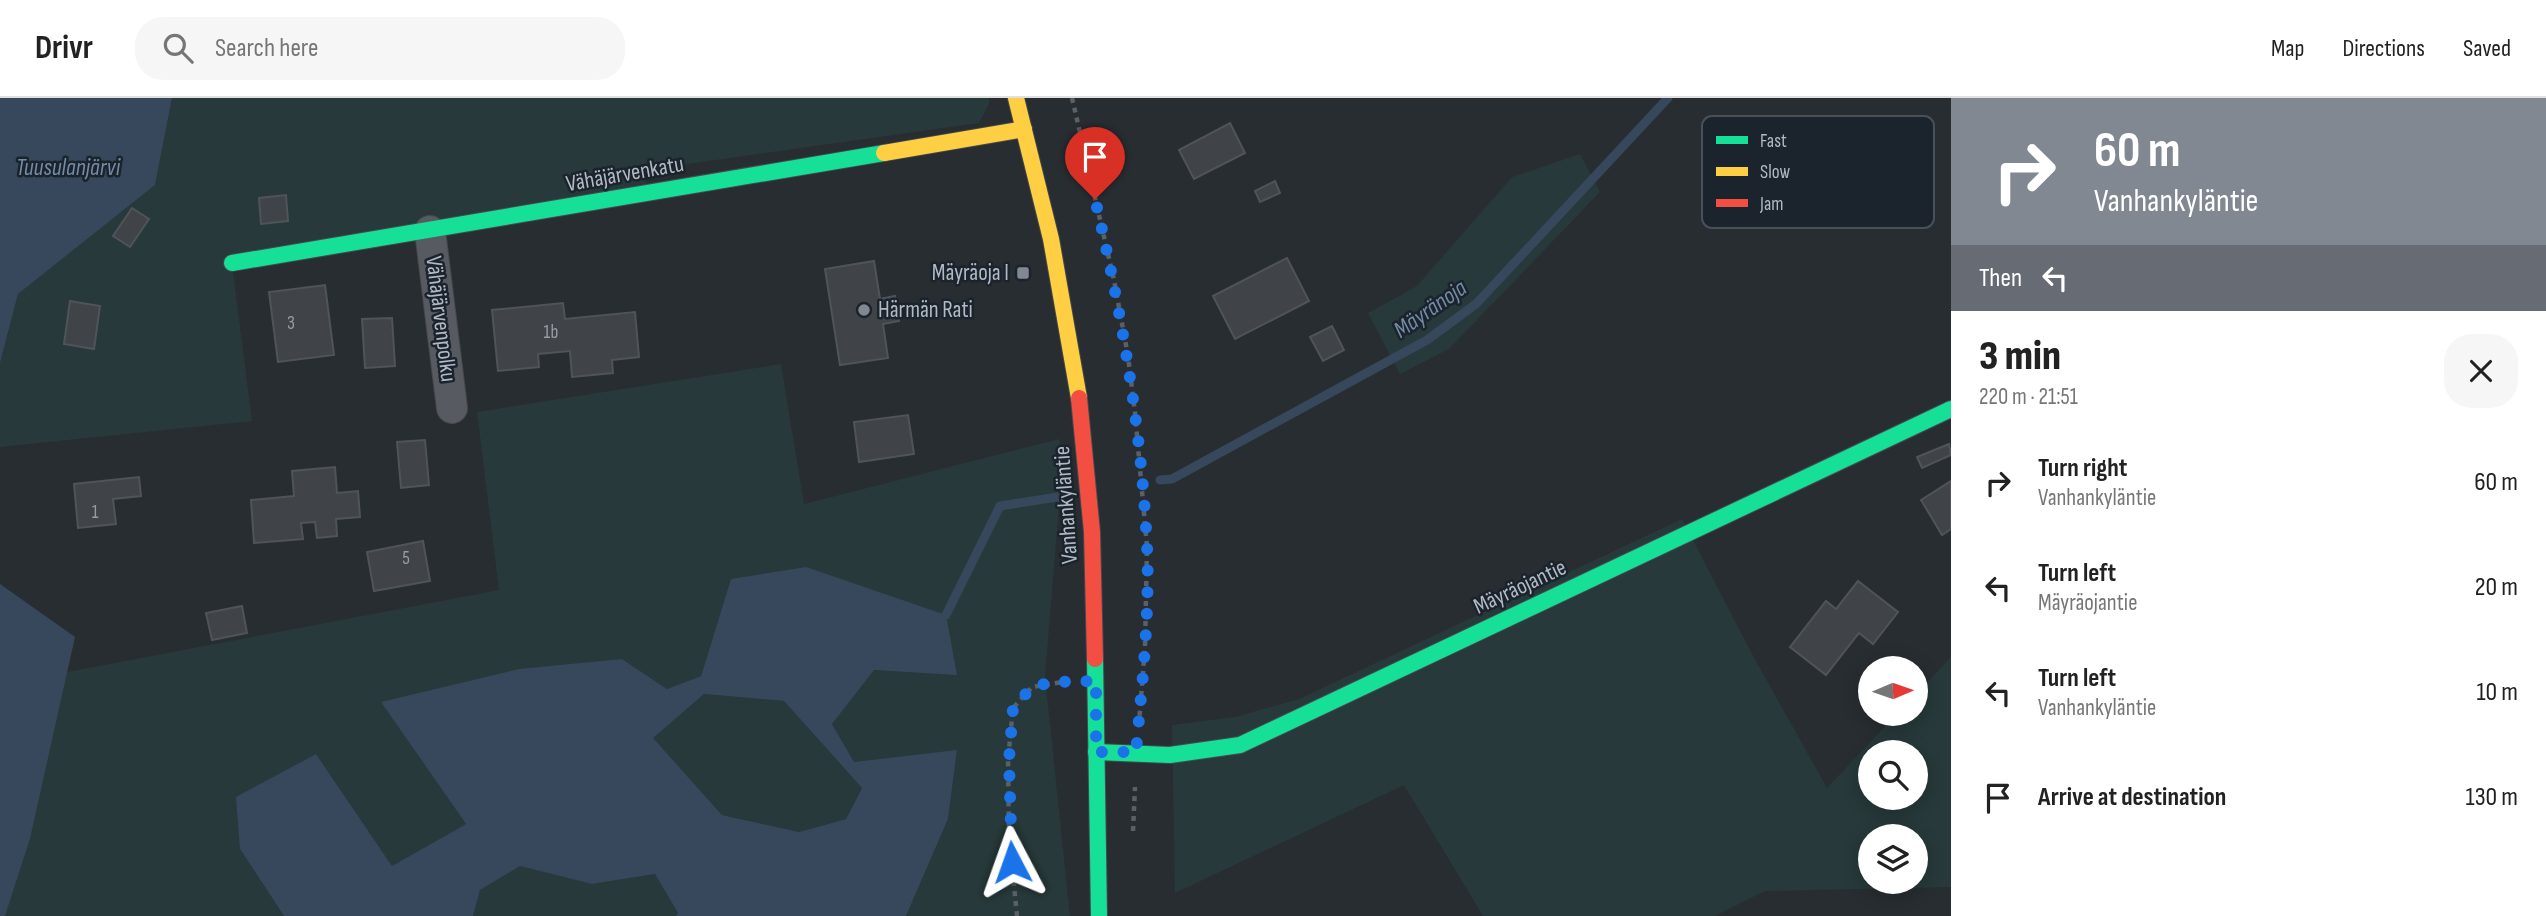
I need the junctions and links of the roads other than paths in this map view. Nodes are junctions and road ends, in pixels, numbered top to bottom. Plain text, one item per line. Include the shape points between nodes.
1 (1016, 98) edge
2 (1024, 129) junction
3 (430, 231) junction
4 (232, 263) dead end
5 (452, 408) dead end
6 (1951, 409) edge
7 (1096, 752) junction
8 (1099, 916) edge

1 - 2 street, Vanhankyläntie
2 - 3 street, Vähäjärvenkatu
2 - 7 street, Vanhankyläntie via 1063,296 1082,419 1093,548
3 - 4 street, Vähäjärvenkatu
3 - 5 street, Vähäjärvenpolku
6 - 7 street, Mäyräojantie via 1240,745 1170,755
7 - 8 street, Vanhankyläntie

